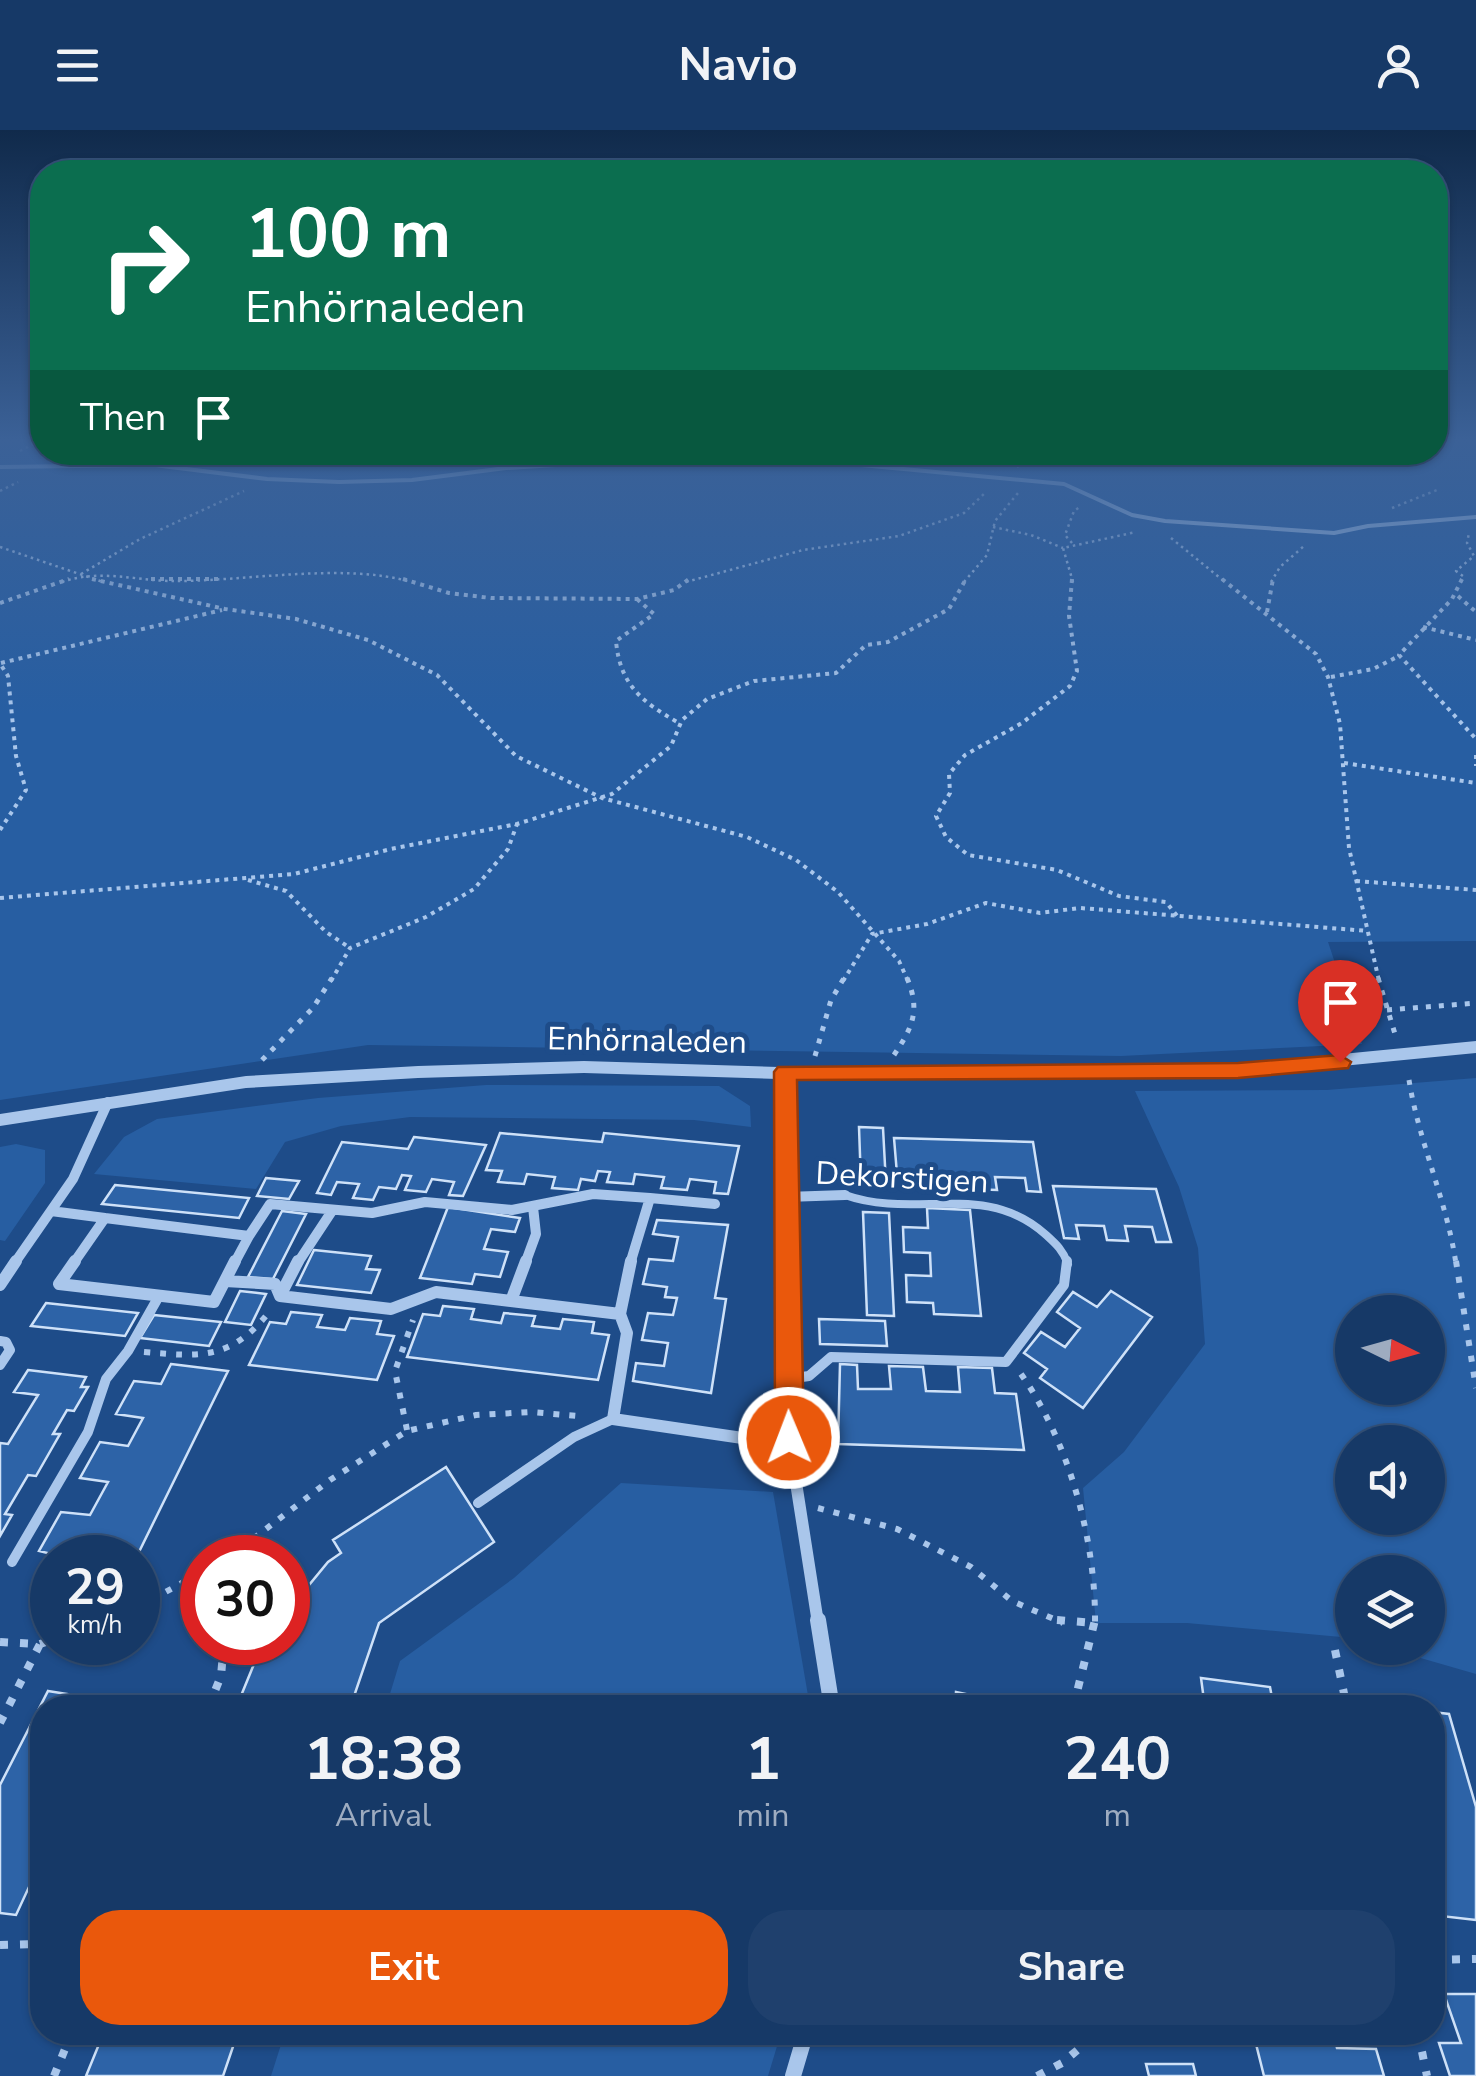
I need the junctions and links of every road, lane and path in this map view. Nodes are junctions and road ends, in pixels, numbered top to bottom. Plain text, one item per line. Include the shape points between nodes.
1 (160, 532) edge
2 (911, 532) edge
3 (990, 532) edge
4 (1015, 532) edge
5 (1066, 532) edge
6 (1131, 532) edge
7 (1161, 532) edge
8 (1311, 532) edge
9 (1337, 532) edge
10 (1471, 532) edge
11 (1334, 533) junction
12 (1072, 543) junction
13 (0, 547) edge
14 (1063, 548) junction
15 (78, 576) junction
16 (1458, 596) junction
17 (637, 599) junction
18 (0, 603) edge
19 (225, 609) junction
20 (1267, 612) junction
21 (1476, 612) edge
22 (1422, 628) junction
23 (1476, 640) edge
24 (1399, 655) junction
25 (0, 663) edge
26 (1330, 676) junction
27 (679, 723) junction
28 (1476, 739) edge
29 (1476, 755) edge
30 (1344, 762) junction
31 (1476, 766) edge
32 (1476, 784) edge
33 (602, 798) junction
34 (517, 824) junction
35 (0, 830) edge
36 (242, 878) junction
37 (1356, 881) junction
38 (1476, 890) edge
39 (0, 898) edge
40 (1178, 917) junction
41 (1368, 930) junction
42 (872, 934) junction
43 (350, 948) junction
44 (1476, 1003) edge
45 (1388, 1010) junction
46 (1395, 1034) dead end
47 (1476, 1047) edge
48 (786, 1072) junction
49 (811, 1074) junction
50 (882, 1074) junction
51 (1409, 1080) dead end
52 (246, 1082) junction
53 (108, 1102) junction
54 (0, 1120) edge
55 (845, 1195) joint
56 (786, 1197) junction
57 (650, 1198) junction
58 (715, 1204) dead end
59 (532, 1206) junction
60 (50, 1211) junction
61 (332, 1211) junction
62 (106, 1217) junction
63 (249, 1236) junction
64 (225, 1281) junction
65 (0, 1285) edge
66 (160, 1296) junction
67 (280, 1296) junction
68 (420, 1298) junction
69 (511, 1301) junction
70 (620, 1314) junction
71 (0, 1342) edge
72 (128, 1351) junction
73 (1006, 1362) junction
74 (0, 1366) edge
75 (788, 1379) junction
76 (1476, 1388) edge
77 (613, 1419) junction
78 (407, 1431) junction
79 (789, 1438) junction
80 (478, 1503) dead end
81 (799, 1510) junction
82 (260, 1535) edge
83 (12, 1562) dead end
84 (1096, 1623) junction
85 (0, 1642) edge
86 (30, 1644) edge
87 (30, 1664) edge
88 (222, 1665) edge
89 (1338, 1665) edge
90 (213, 1695) edge
91 (830, 1695) edge
92 (1077, 1695) edge
93 (1344, 1695) edge
94 (0, 1723) edge
95 (0, 1945) edge
96 (30, 1947) edge
97 (1476, 1959) edge
98 (1445, 1960) edge
99 (67, 2045) edge
100 (802, 2045) edge
101 (1084, 2045) edge
102 (1421, 2045) edge
103 (54, 2076) edge
104 (793, 2076) edge
105 (1036, 2076) edge
106 (1427, 2076) edge

1 - 15 path
2 - 17 path via 803,550
3 - 27 path via 987,556 962,583 950,609 888,642 866,644 834,675 764,678 725,691
4 - 14 path
5 - 12 path
6 - 12 path
7 - 20 path
8 - 11 lane
9 - 11 lane
10 - 16 path via 1467,543 1474,556 1456,571 1463,576
11 - 20 path via 1308,543 1276,569
12 - 14 path
13 - 15 path
14 - 40 path via 1073,581 1068,616 1077,671 1070,686 966,755 949,774 950,794 936,816 946,837 968,855 1057,870 1119,896 1166,902
15 - 17 path via 383,577 492,598
15 - 18 path
15 - 19 path
16 - 21 path
16 - 22 path
17 - 27 path via 654,614 616,641 617,666 639,702
19 - 25 path
19 - 33 path via 296,619 368,640 438,675 516,756
20 - 26 path via 1316,654
22 - 23 path
22 - 24 path via 1417,642
24 - 26 path via 1373,669
24 - 28 path
25 - 35 path via 8,676 26,790
26 - 30 path
27 - 33 path via 671,746
29 - 31 path
30 - 32 path
30 - 37 path
33 - 34 path
33 - 42 path via 747,837 796,860 838,892
34 - 36 path via 294,874
34 - 43 path via 513,844 471,892
36 - 39 path
36 - 43 path via 286,891
37 - 38 path
37 - 41 path
40 - 41 path
40 - 42 path via 1080,908 1040,914 986,903
41 - 45 path
42 - 49 path via 831,1000
42 - 50 path via 899,961 912,990 914,1024
43 - 52 path via 327,989
44 - 45 path
45 - 46 path
47 - 50 street, Enhörnaleden via 1238,1070
48 - 49 street, Enhörnaleden
48 - 52 street, Enhörnaleden via 584,1066
48 - 56 street
49 - 50 street, Enhörnaleden
51 - 76 path via 1416,1126 1451,1229
52 - 53 street, Enhörnaleden
53 - 54 street, Enhörnaleden
53 - 60 street via 73,1179
55 - 56 street, Dekorstigen
55 - 73 lane, Dekorstigen via 867,1202 1000,1206 1027,1218 1063,1250 1069,1267 1064,1285
56 - 75 street
57 - 58 street
57 - 59 street via 593,1194
57 - 70 street
59 - 61 street via 426,1202 372,1213
59 - 69 street via 536,1234
60 - 62 street
60 - 65 street
61 - 63 street via 270,1204
61 - 67 street
62 - 63 street
62 - 66 street via 60,1284
63 - 64 street
64 - 66 street via 214,1302
64 - 67 street via 275,1284
66 - 72 lane
67 - 68 street via 390,1309
67 - 72 path via 253,1334 230,1351 205,1357
68 - 69 street via 436,1292
68 - 78 path via 396,1371
69 - 70 street
70 - 77 street via 627,1332
71 - 74 lane via 10,1350
72 - 83 lane via 106,1380 88,1432
73 - 75 lane via 831,1356 810,1376
73 - 84 path via 1025,1377 1052,1428 1086,1528
75 - 79 street
77 - 78 path via 476,1415
77 - 79 street via 756,1440
77 - 80 lane via 574,1437
78 - 82 path
79 - 81 street
81 - 84 path via 825,1508 897,1528 971,1567 1012,1601 1064,1623
81 - 91 street
84 - 92 path
85 - 86 path
87 - 94 path
88 - 90 path
89 - 93 path
95 - 96 path
97 - 98 path
99 - 103 path
100 - 104 street
101 - 105 path
102 - 106 path

